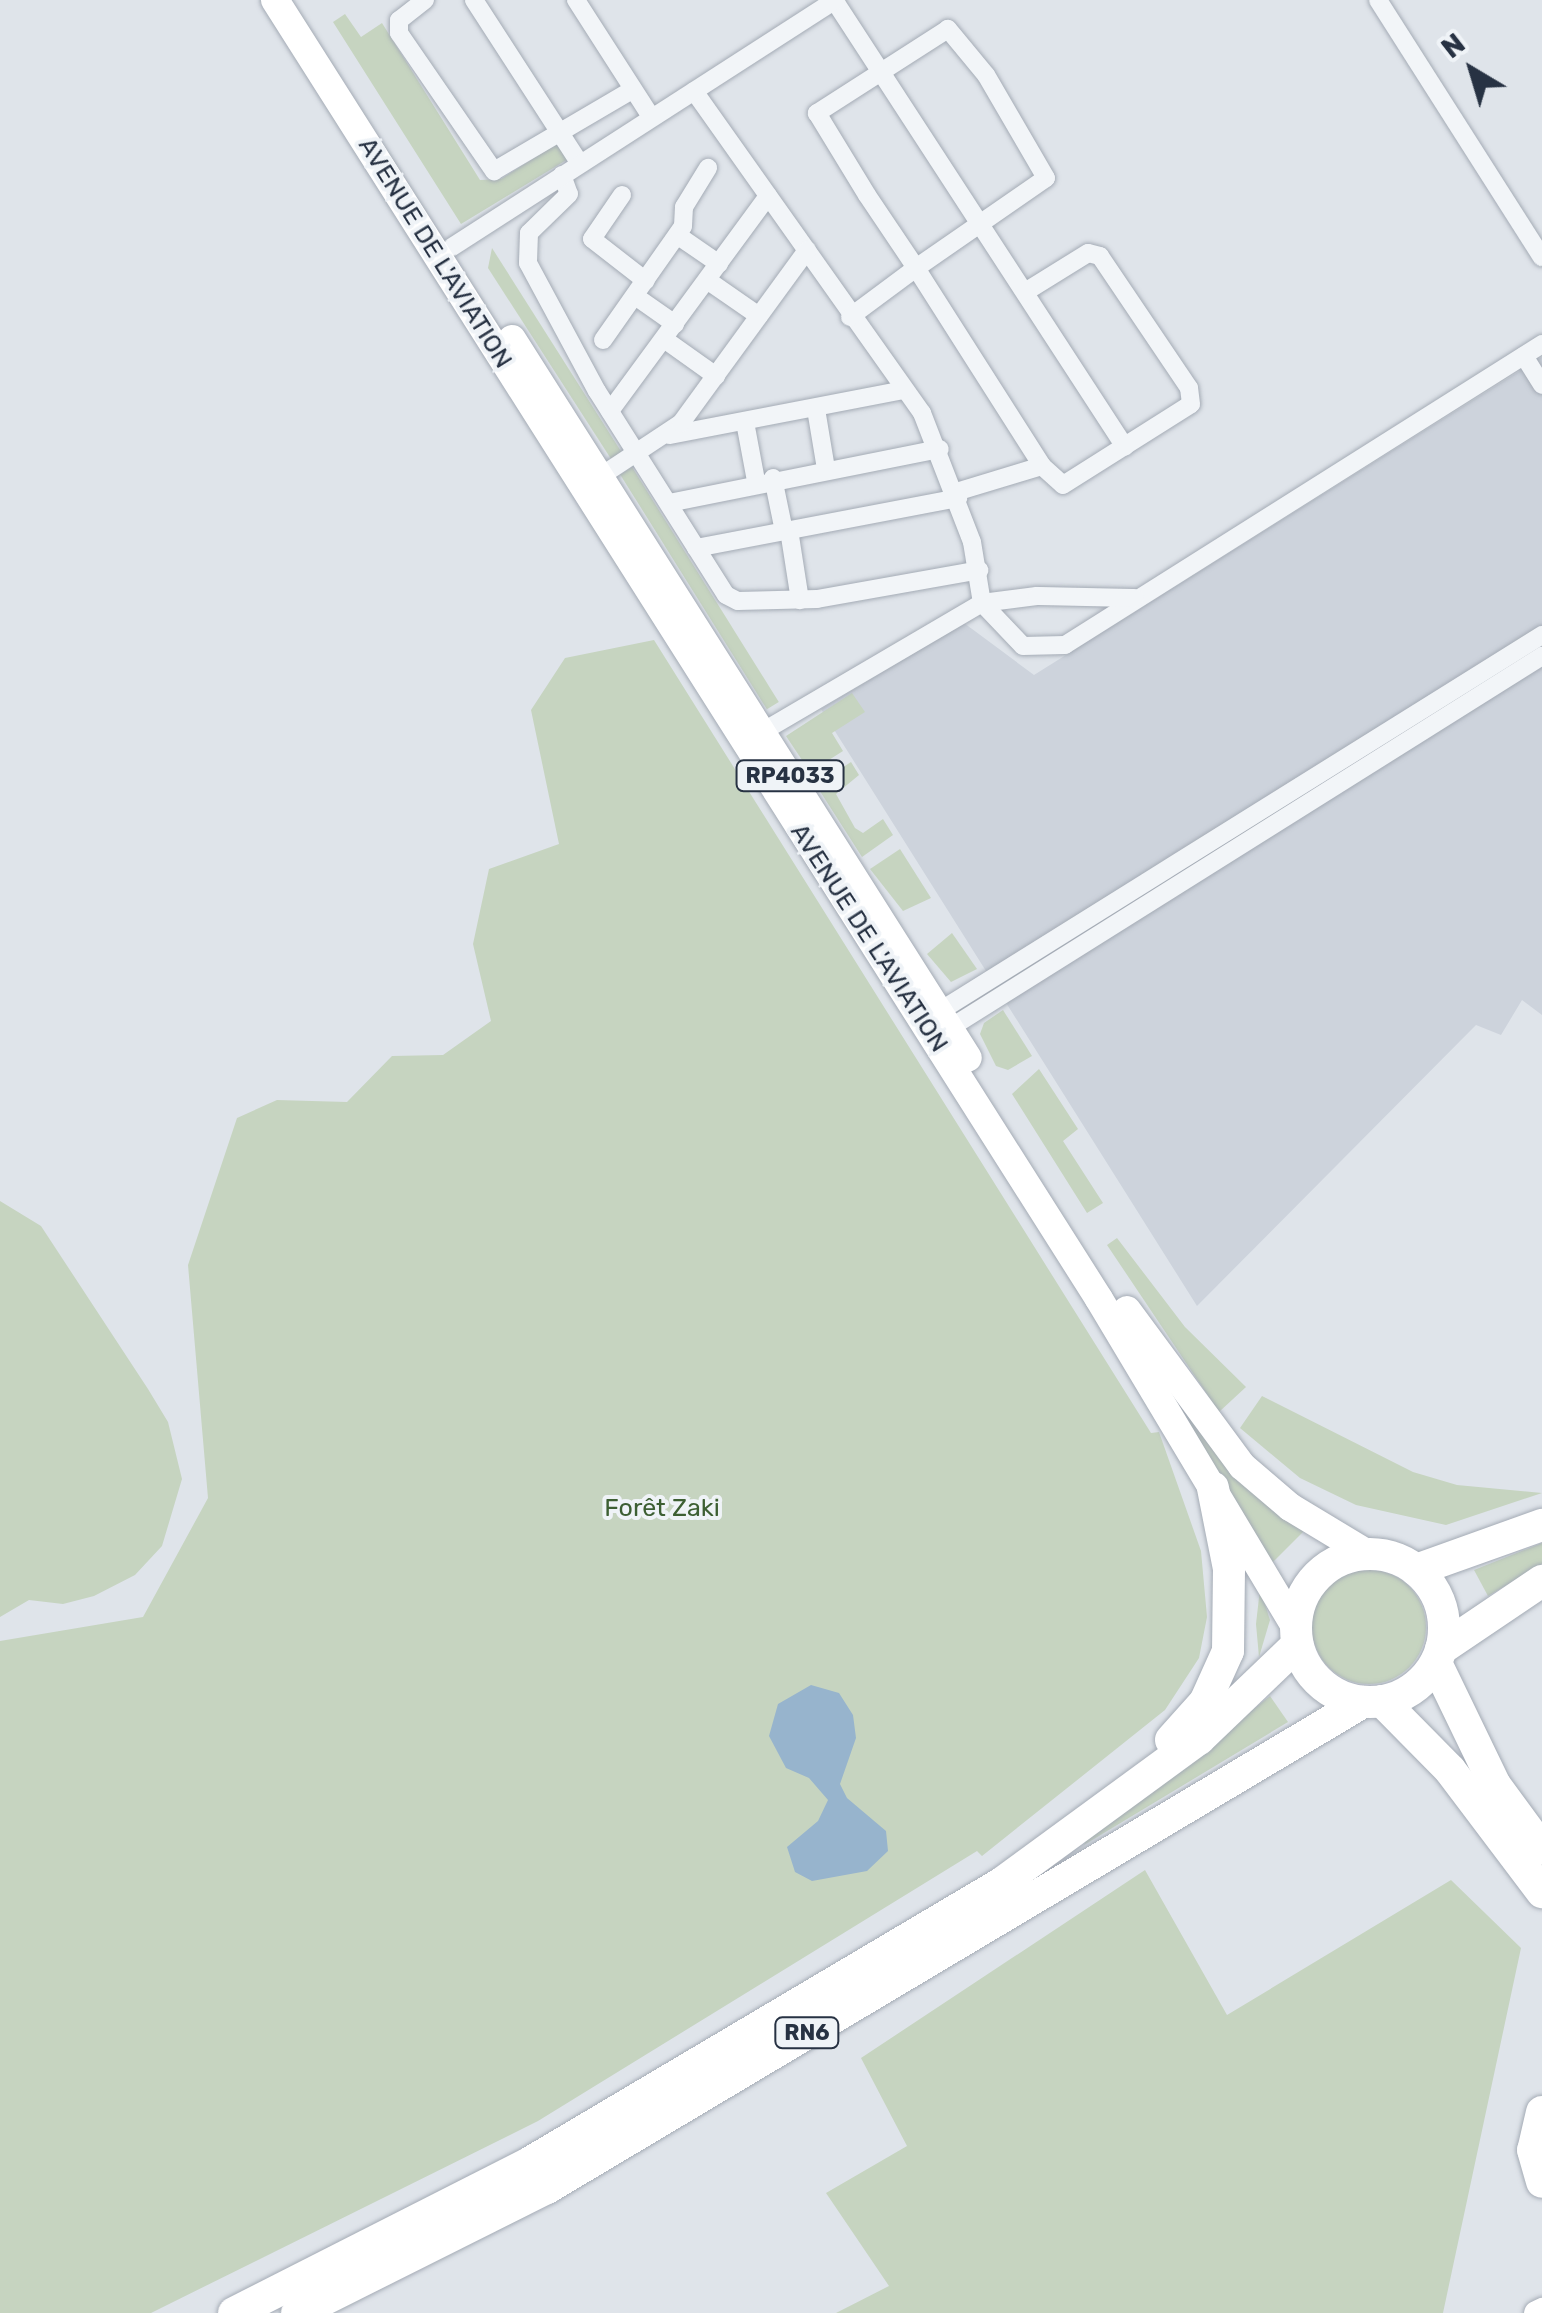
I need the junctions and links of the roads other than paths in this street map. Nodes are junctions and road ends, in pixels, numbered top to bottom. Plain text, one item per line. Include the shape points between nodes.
1 (275, 0) edge
2 (296, 0) edge
3 (426, 0) edge
4 (474, 0) edge
5 (576, 0) edge
6 (835, 0) edge
7 (1378, 0) edge
8 (880, 70) junction
9 (632, 90) junction
10 (694, 91) junction
11 (651, 118) junction
12 (561, 135) junction
13 (580, 164) junction
14 (708, 168) dead end
15 (562, 176) junction
16 (622, 194) dead end
17 (768, 196) junction
18 (980, 225) junction
19 (677, 236) junction
20 (452, 248) junction
21 (806, 250) junction
22 (1542, 257) edge
23 (719, 264) junction
24 (916, 268) junction
25 (707, 280) junction
26 (640, 288) junction
27 (1025, 292) junction
28 (759, 316) junction
29 (850, 317) junction
30 (669, 332) junction
31 (603, 340) dead end
32 (1542, 344) edge
33 (1524, 356) junction
34 (716, 376) junction
35 (1542, 385) edge
36 (904, 390) junction
37 (816, 409) junction
38 (610, 411) junction
39 (745, 422) junction
40 (669, 435) junction
41 (1125, 447) junction
42 (940, 449) junction
43 (638, 453) junction
44 (1042, 466) junction
45 (826, 469) junction
46 (601, 476) junction
47 (765, 480) junction
48 (957, 495) junction
49 (668, 503) junction
50 (786, 530) junction
51 (696, 548) junction
52 (979, 570) junction
53 (1140, 597) junction
54 (800, 600) junction
55 (982, 603) junction
56 (1542, 635) edge
57 (1542, 656) edge
58 (762, 732) junction
59 (936, 1025) junction
60 (1213, 1488) junction
61 (1542, 1525) edge
62 (1368, 1554) junction
63 (1416, 1570) junction
64 (1542, 1581) edge
65 (1296, 1636) junction
66 (1438, 1656) junction
67 (1373, 1702) junction
68 (1094, 1818) junction
69 (1542, 1850) edge
70 (1542, 1892) edge
71 (1542, 2112) edge
72 (1542, 2182) edge
73 (234, 2313) edge
74 (296, 2313) edge

1 - 59 main road, AVENUE DE L'AVIATION / RP4033
2 - 20 main road, AVENUE DE L'AVIATION / RP4033
3 - 12 street via 398,28 487,166 502,170
4 - 12 street
5 - 9 street
6 - 8 street
6 - 10 street
7 - 22 street
8 - 18 street
8 - 18 street via 948,29 986,75 1047,174
8 - 24 street via 817,113
9 - 11 street
9 - 12 street
10 - 11 street
10 - 17 street
11 - 13 street
12 - 13 street
13 - 15 street
14 - 19 street via 684,207 687,219
15 - 20 street
15 - 38 street via 570,194 530,232 526,255
16 - 26 street via 592,239
17 - 21 street
17 - 23 street
18 - 24 street
18 - 27 street
19 - 23 street
19 - 26 street
20 - 46 main road, AVENUE DE L'AVIATION / RP4033
21 - 28 street
21 - 29 street
23 - 25 street
24 - 29 street
24 - 44 street
25 - 28 street
25 - 30 street
26 - 30 street
26 - 31 street
27 - 41 street
27 - 41 street via 1088,253 1098,254 1189,388 1191,404
28 - 34 street
29 - 36 street
30 - 34 street
30 - 38 street
32 - 33 street
33 - 35 street
33 - 53 street
34 - 40 street
36 - 37 street
36 - 42 street
37 - 39 street
37 - 45 street
38 - 43 street
39 - 40 street
39 - 47 street
40 - 43 street
41 - 44 street via 1064,485
42 - 45 street
42 - 48 street
43 - 46 street
43 - 49 street
44 - 48 street
45 - 47 street
46 - 58 main road, AVENUE DE L'AVIATION / RP4033
47 - 49 street
47 - 50 street
48 - 50 street
48 - 52 street
49 - 51 street
50 - 51 street
50 - 54 street
51 - 54 street via 731,599
52 - 54 street
52 - 55 street
53 - 55 street
53 - 55 street via 1052,649 1010,638
55 - 58 street
56 - 59 street
57 - 59 street
58 - 59 main road, AVENUE DE L'AVIATION / RP4033
59 - 60 main road, AVENUE DE L'AVIATION / RP4033
59 - 62 main road, AVENUE DE L'AVIATION / RP4033 via 1220,1442 1290,1507
60 - 65 main road, AVENUE DE L'AVIATION / RP4033
60 - 68 highway via 1231,1596 1219,1678 1187,1724
61 - 63 highway
62 - 63 highway
62 - 65 highway, RN6 via 1317,1576
63 - 66 highway via 1441,1606
64 - 66 highway, RN6
65 - 67 highway via 1328,1690
65 - 68 highway, RN6 via 1234,1710
66 - 67 highway, RN6 via 1414,1688
66 - 69 highway via 1495,1785
67 - 70 highway via 1450,1770
67 - 74 highway, RN6 via 547,2188
68 - 73 highway, RN6 via 1002,1883 531,2162
71 - 72 highway via 1533,2150

